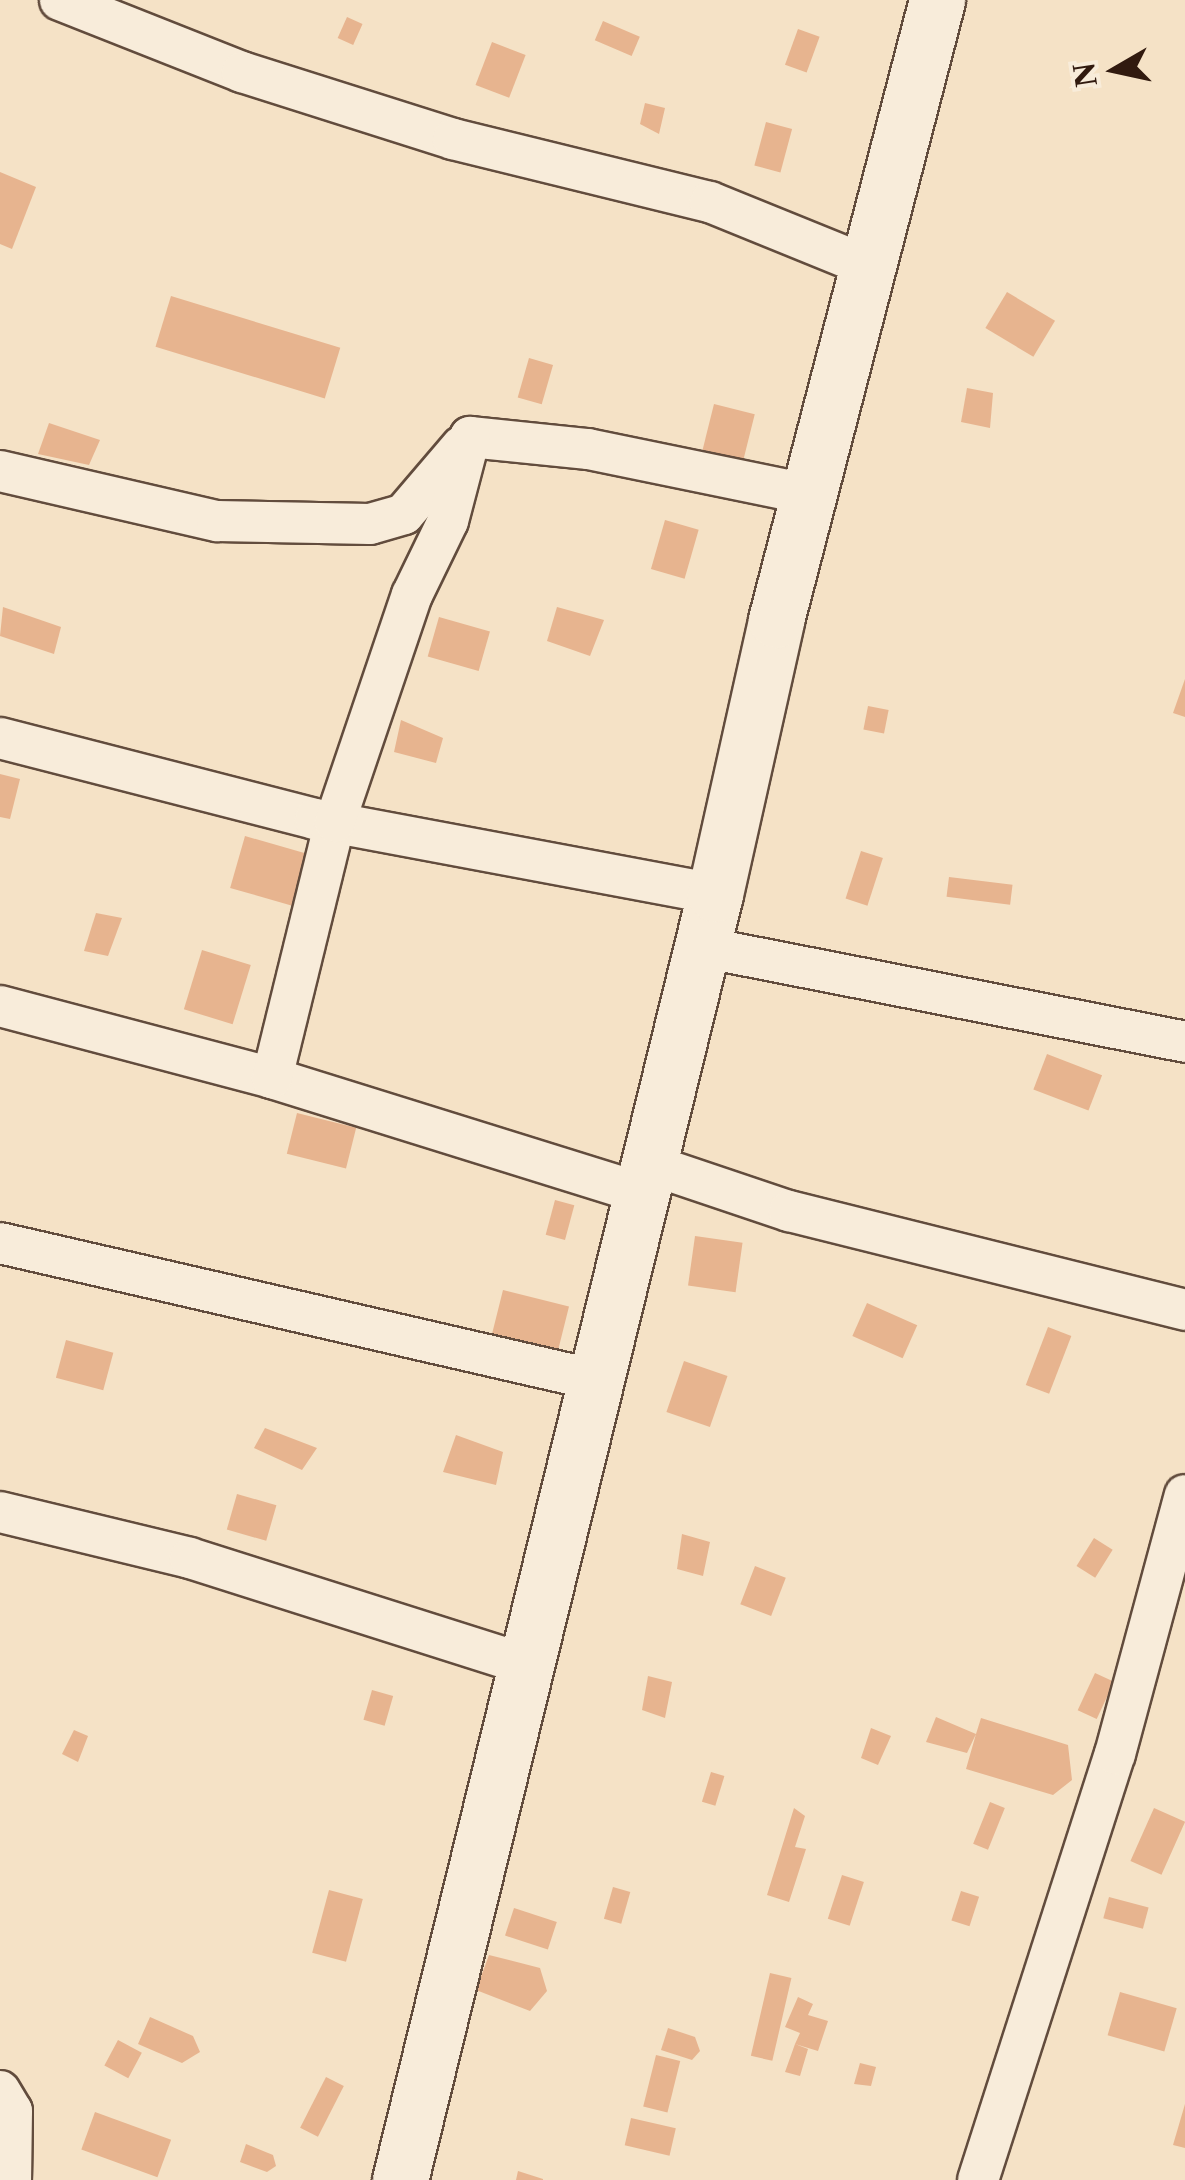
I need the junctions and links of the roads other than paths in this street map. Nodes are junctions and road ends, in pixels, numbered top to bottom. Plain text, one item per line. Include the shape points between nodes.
1 (60, 0) edge
2 (937, 0) edge
3 (870, 267) junction
4 (470, 437) junction
5 (0, 471) edge
6 (808, 494) junction
7 (0, 738) edge
8 (334, 822) junction
9 (715, 894) junction
10 (702, 947) junction
11 (0, 1006) edge
12 (1185, 1042) edge
13 (272, 1078) junction
14 (645, 1178) junction
15 (0, 1244) edge
16 (1185, 1310) edge
17 (596, 1380) junction
18 (1185, 1495) edge
19 (0, 1512) edge
20 (527, 1665) junction
21 (0, 2092) edge
22 (11, 2180) edge
23 (400, 2180) edge
24 (978, 2180) edge

1 - 3 street via 242,72 453,139 710,202
2 - 3 main road
3 - 6 main road
4 - 5 street via 404,514 370,524 217,520
4 - 6 street via 588,450
4 - 8 street via 448,521 412,595
6 - 9 main road
7 - 8 street
8 - 9 street
8 - 13 street
9 - 10 main road
10 - 12 street
10 - 14 main road
11 - 13 street
13 - 14 street
14 - 16 street
14 - 17 main road
15 - 17 street
17 - 20 main road
18 - 24 street via 1115,1754
19 - 20 street via 190,1558
20 - 23 main road
21 - 22 street via 12,2111

